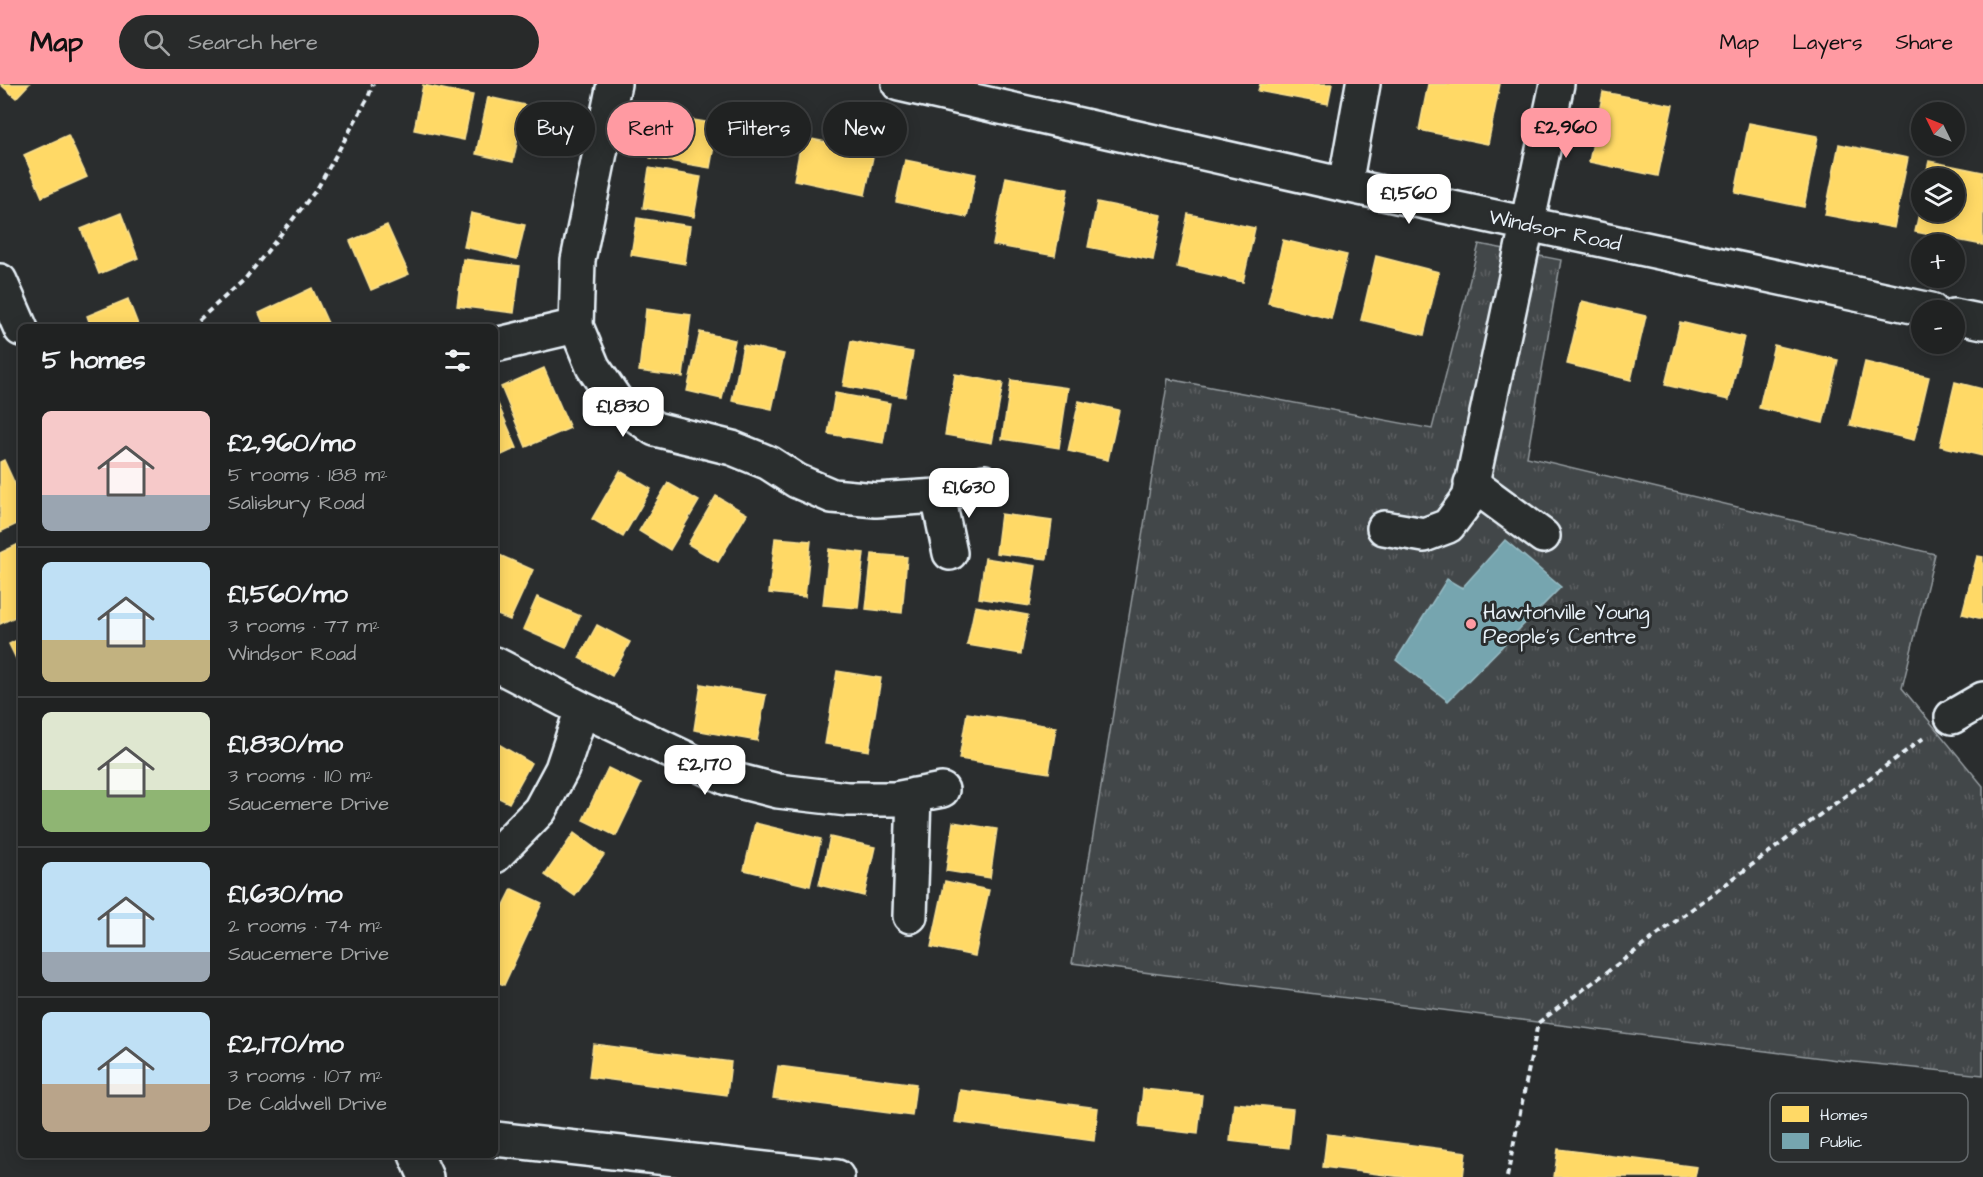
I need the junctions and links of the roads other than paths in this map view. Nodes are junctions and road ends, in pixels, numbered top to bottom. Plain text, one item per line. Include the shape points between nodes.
1 (614, 84) edge
2 (898, 84) edge
3 (1363, 84) edge
4 (1557, 84) edge
5 (1345, 185) junction
6 (1526, 224) junction
7 (0, 281) edge
8 (1911, 306) edge
9 (1965, 318) edge
10 (1983, 322) edge
11 (19, 324) edge
12 (576, 326) junction
13 (498, 344) edge
14 (984, 483) dead end
15 (1471, 483) junction
16 (938, 496) junction
17 (1384, 528) dead end
18 (1543, 536) dead end
19 (950, 553) dead end
20 (498, 666) edge
21 (1983, 699) edge
22 (582, 709) junction
23 (1952, 717) road end
24 (498, 853) edge
25 (910, 916) dead end
26 (498, 1139) edge
27 (417, 1158) edge
28 (426, 1177) edge
29 (837, 1177) edge

1 - 12 street via 578,261
2 - 5 street, Windsor Road
3 - 5 street
4 - 6 street
5 - 6 street, Windsor Road
6 - 8 street, Windsor Road
6 - 15 street
7 - 11 street
9 - 10 street
12 - 13 street
12 - 16 street via 592,366 617,402 655,429 732,448 832,496 876,500
14 - 16 street
15 - 17 street via 1468,498 1448,526 1424,535
15 - 18 street
16 - 19 street
20 - 22 street
21 - 23 street
22 - 24 street via 562,769 540,810
22 - 25 street via 727,778 778,791 895,800 928,792
26 - 29 street
27 - 28 street

